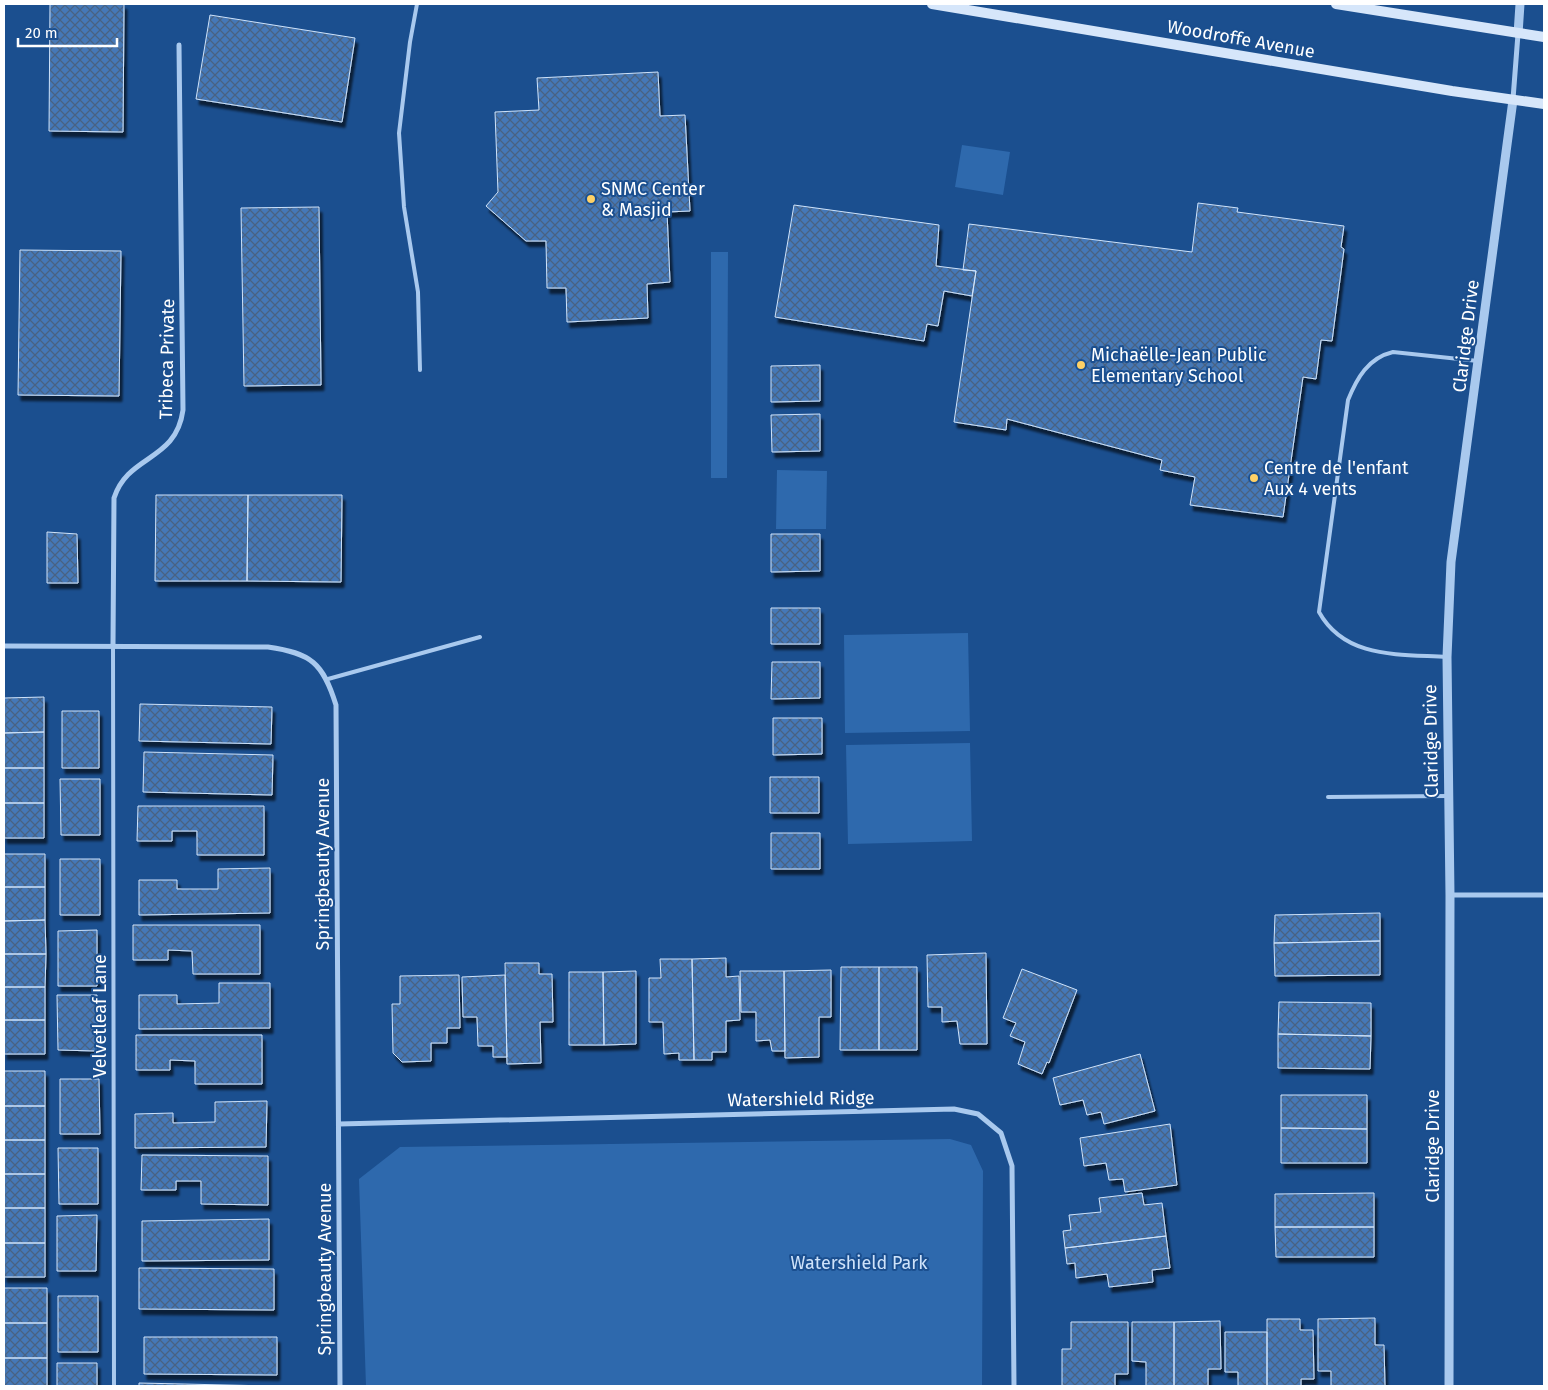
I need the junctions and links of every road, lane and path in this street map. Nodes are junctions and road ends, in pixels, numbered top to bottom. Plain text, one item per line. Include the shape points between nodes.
1 (417, 4) edge
2 (932, 4) edge
3 (1336, 4) edge
4 (1520, 4) edge
5 (1518, 34) junction
6 (1544, 37) edge
7 (179, 45) dead end
8 (1514, 100) junction
9 (1544, 104) edge
10 (1478, 361) junction
11 (420, 370) dead end
12 (480, 637) dead end
13 (113, 645) junction
14 (4, 646) edge
15 (1446, 657) junction
16 (328, 679) junction
17 (1328, 796) dead end
18 (1448, 796) junction
19 (1450, 895) junction
20 (1544, 895) edge
21 (338, 1124) junction
22 (114, 1386) edge
23 (340, 1386) edge
24 (1014, 1386) edge
25 (1449, 1386) edge

1 - 11 lane via 400,134 404,207 418,292
2 - 8 main road, Woodroffe Avenue
3 - 5 main road
4 - 5 street
5 - 6 main road
5 - 8 street
7 - 13 street, Tribeca Private via 183,410 178,431 170,444 124,477 114,498
8 - 9 main road, Woodroffe Avenue
8 - 10 street, Claridge Drive
10 - 15 street, Claridge Drive via 1451,562
10 - 15 lane via 1393,352 1381,355 1356,380 1348,400 1319,612 1333,633 1360,648
12 - 16 lane
13 - 14 street, Springbeauty Avenue
13 - 16 street, Springbeauty Avenue via 287,650 311,660
13 - 22 lane, Velvetleaf Lane
15 - 18 street, Claridge Drive
16 - 21 street, Springbeauty Avenue via 336,705
17 - 18 lane
18 - 19 street, Claridge Drive
19 - 20 street
19 - 25 street, Claridge Drive
21 - 23 street, Springbeauty Avenue
21 - 24 street, Watershield Ridge via 954,1109 978,1114 1001,1133 1012,1166

